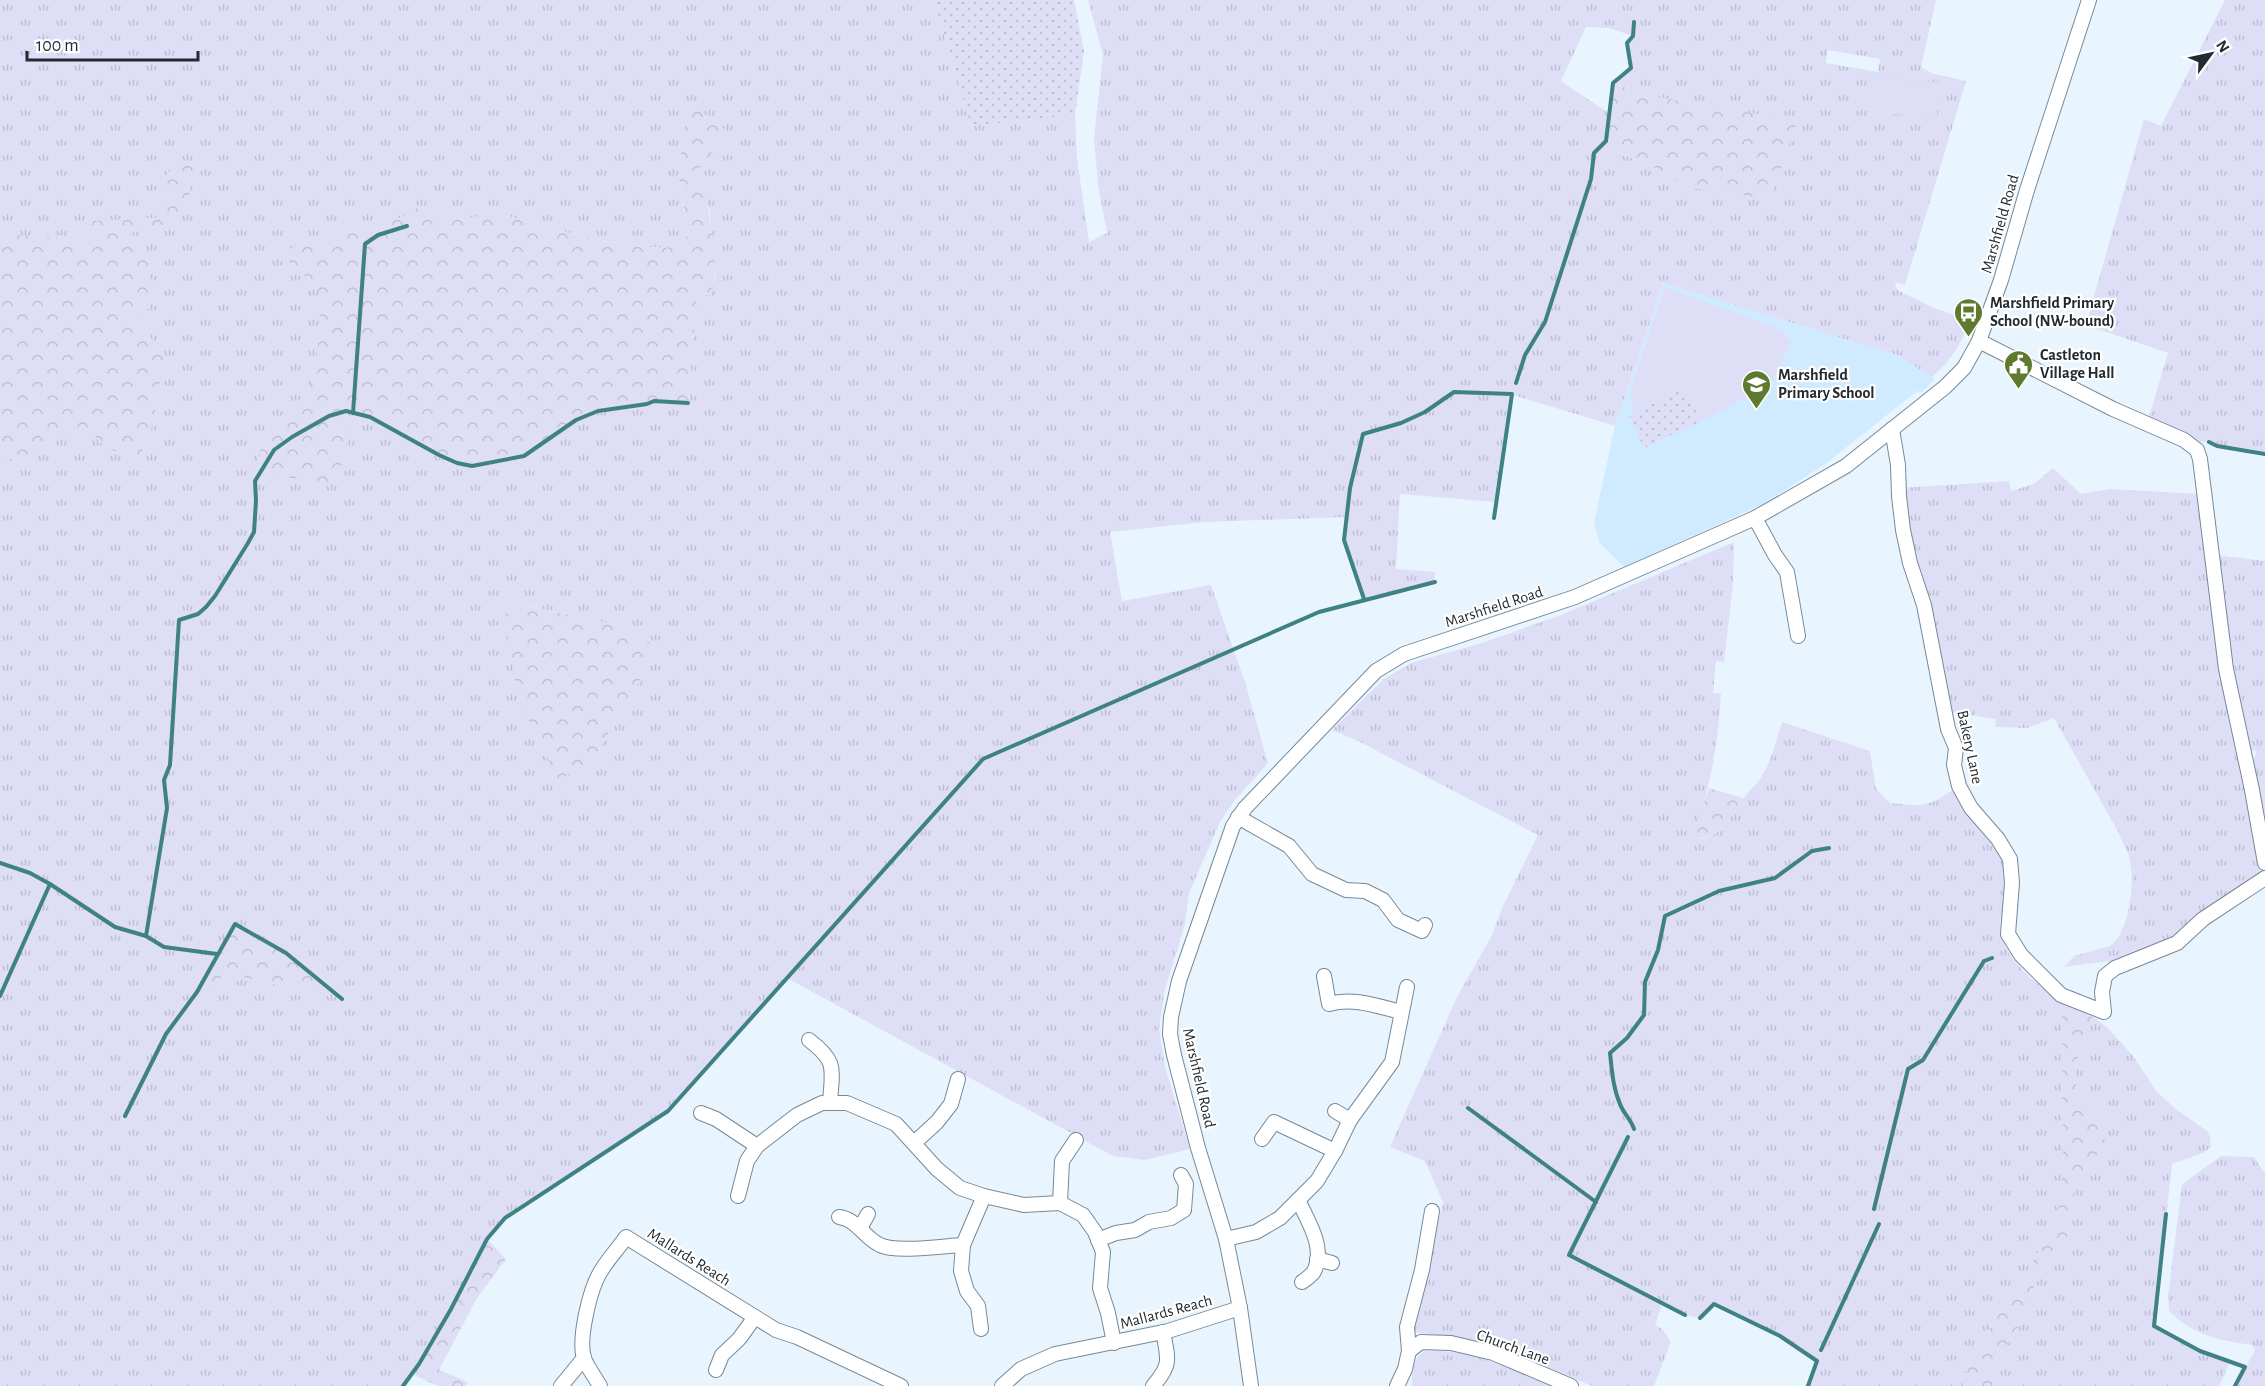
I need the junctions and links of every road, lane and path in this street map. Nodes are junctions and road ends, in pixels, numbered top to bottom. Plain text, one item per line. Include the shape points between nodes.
1 (2088, 0) edge
2 (1979, 341) junction
3 (1892, 429) junction
4 (1755, 518) junction
5 (1798, 636) dead end
6 (1238, 818) junction
7 (2265, 863) edge
8 (2265, 878) edge
9 (1425, 925) dead end
10 (1324, 976) dead end
11 (1407, 987) dead end
12 (1401, 1012) junction
13 (809, 1040) dead end
14 (958, 1079) dead end
15 (830, 1103) junction
16 (1335, 1111) dead end
17 (701, 1113) dead end
18 (1350, 1120) junction
19 (1262, 1139) dead end
20 (1076, 1140) dead end
21 (914, 1143) junction
22 (757, 1146) junction
23 (1335, 1151) junction
24 (1181, 1175) dead end
25 (738, 1196) dead end
26 (984, 1196) junction
27 (1298, 1200) junction
28 (1060, 1203) junction
29 (1432, 1211) dead end
30 (868, 1214) dead end
31 (839, 1217) dead end
32 (860, 1228) junction
33 (1226, 1239) junction
34 (1098, 1240) junction
35 (963, 1245) junction
36 (1317, 1259) junction
37 (1332, 1263) dead end
38 (1302, 1282) dead end
39 (1240, 1308) junction
40 (755, 1317) junction
41 (981, 1329) dead end
42 (1163, 1332) junction
43 (1114, 1343) junction
44 (1409, 1351) junction
45 (584, 1358) junction
46 (716, 1370) dead end
47 (875, 1381) edge
48 (561, 1386) edge
49 (600, 1386) edge
50 (902, 1386) edge
51 (1002, 1386) edge
52 (1153, 1386) edge
53 (1251, 1386) edge
54 (1397, 1386) edge
55 (1570, 1386) edge

1 - 2 street, Marshfield Road
2 - 3 street, Marshfield Road via 1964,368
2 - 7 street via 2184,440 2197,450 2226,669
3 - 4 street, Marshfield Road via 1846,466
3 - 8 street, Bakery Lane via 1903,530 1924,605 1948,729 1956,748 1954,765 1959,786 2010,859 2008,934 2020,956 2061,995 2104,1012 2105,976 2115,968 2176,943 2203,919
4 - 5 street via 1775,555 1794,570
4 - 6 street, Marshfield Road via 1575,597 1404,654 1376,670
6 - 9 street via 1289,846 1312,874 1346,890 1365,891 1383,900 1398,920 1422,931
6 - 33 street, Marshfield Road via 1179,981 1170,1034
10 - 12 street via 1329,1004 1359,1002
11 - 12 street
12 - 18 street via 1392,1062
13 - 15 street via 826,1053 832,1068
14 - 21 street via 957,1107
15 - 21 street via 873,1113 896,1124
15 - 22 street via 797,1115
16 - 18 street
17 - 22 street via 719,1128
18 - 23 street
19 - 23 street via 1274,1122
20 - 28 street via 1056,1158
21 - 26 street via 960,1188
22 - 25 street via 747,1161
23 - 27 street via 1317,1181
24 - 34 street via 1186,1184 1184,1210 1171,1218
26 - 28 street via 1024,1205
26 - 35 street
27 - 33 street via 1280,1218 1257,1232
27 - 36 street via 1315,1236
28 - 34 street via 1083,1215
29 - 44 street via 1407,1327
30 - 32 street
31 - 32 street
32 - 35 street via 880,1245 898,1249
33 - 39 street, Marshfield Road
34 - 43 street via 1103,1252 1100,1288
35 - 41 street via 961,1272 967,1291 978,1306
36 - 37 street
36 - 38 street via 1313,1273
39 - 42 street, Mallards Reach
39 - 53 street, Marshfield Road
40 - 45 street, Mallards Reach via 626,1237 600,1272 589,1303
40 - 46 street via 722,1355
40 - 47 street, Mallards Reach
42 - 43 street, Mallards Reach
42 - 52 street via 1168,1360 1164,1373
43 - 51 street, Mallards Reach via 1055,1354 1021,1369
44 - 54 street
44 - 55 street, Church Lane via 1421,1342 1451,1343 1492,1353
45 - 48 street
45 - 49 street
47 - 50 street, Mallards Reach

